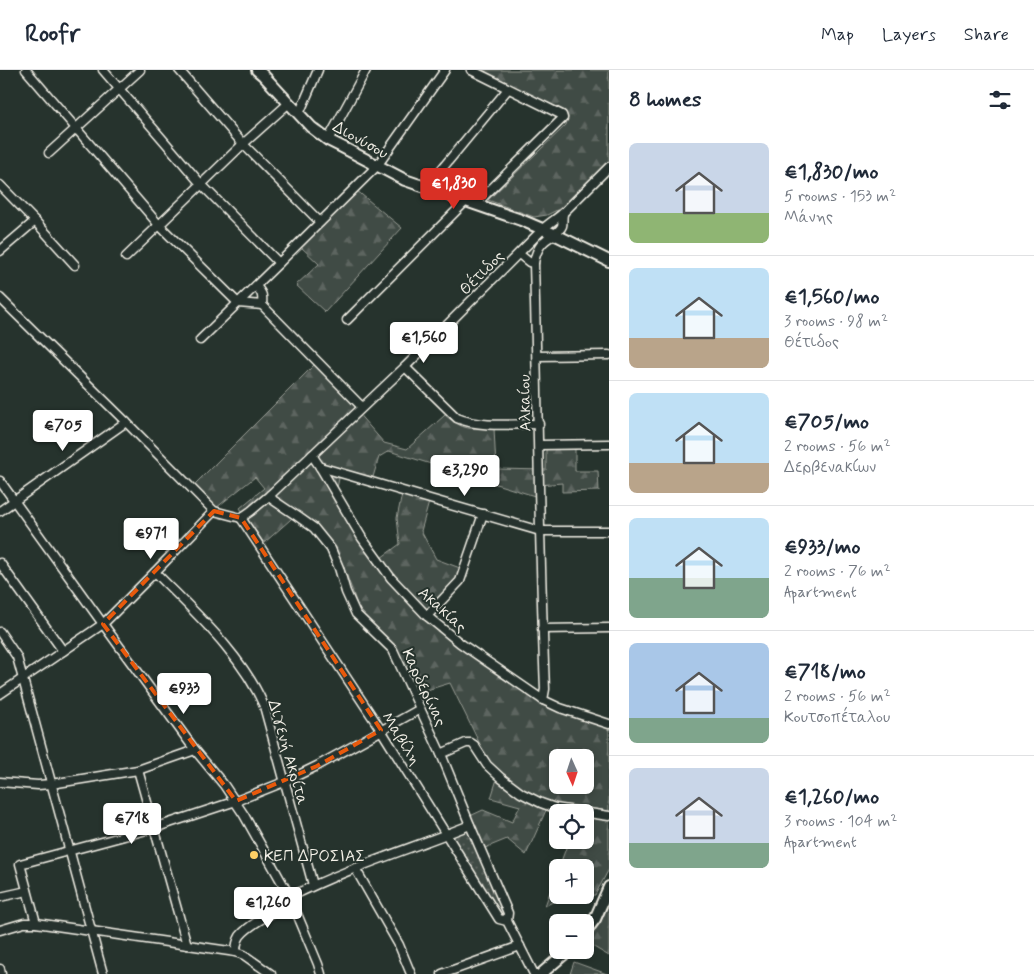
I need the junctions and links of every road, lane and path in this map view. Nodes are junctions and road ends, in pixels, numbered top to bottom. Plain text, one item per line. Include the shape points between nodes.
1 (104, 70) edge
2 (140, 70) edge
3 (179, 70) edge
4 (257, 70) edge
5 (318, 70) edge
6 (366, 70) edge
7 (445, 70) edge
8 (471, 70) edge
9 (28, 71) edge
10 (120, 89) junction
11 (508, 89) junction
12 (289, 103) junction
13 (299, 114) junction
14 (76, 129) junction
15 (328, 140) junction
16 (243, 144) junction
17 (49, 153) dead end
18 (377, 166) junction
19 (609, 168) edge
20 (201, 184) junction
21 (0, 185) edge
22 (426, 188) junction
23 (471, 203) junction
24 (563, 214) junction
25 (34, 221) junction
26 (320, 222) junction
27 (159, 225) junction
28 (543, 229) junction
29 (554, 234) junction
30 (0, 251) edge
31 (519, 254) junction
32 (126, 257) dead end
33 (609, 260) edge
34 (279, 263) junction
35 (534, 263) junction
36 (75, 265) dead end
37 (256, 286) junction
38 (0, 298) edge
39 (238, 303) junction
40 (262, 305) junction
41 (347, 320) dead end
42 (200, 340) dead end
43 (609, 355) edge
44 (537, 356) junction
45 (405, 367) junction
46 (362, 407) junction
47 (126, 422) junction
48 (538, 424) junction
49 (609, 444) edge
50 (539, 445) junction
51 (312, 455) junction
52 (320, 467) junction
53 (0, 481) edge
54 (270, 495) junction
55 (14, 501) junction
56 (0, 510) edge
57 (214, 511) junction
58 (483, 514) junction
59 (241, 518) junction
60 (540, 531) junction
61 (609, 531) edge
62 (0, 563) edge
63 (155, 572) junction
64 (427, 616) junction
65 (102, 624) junction
66 (609, 628) edge
67 (542, 629) junction
68 (0, 632) edge
69 (63, 651) junction
70 (22, 678) junction
71 (0, 694) edge
72 (543, 700) junction
73 (420, 709) junction
74 (609, 724) edge
75 (381, 730) junction
76 (195, 750) junction
77 (441, 754) junction
78 (138, 770) junction
79 (0, 782) edge
80 (284, 782) junction
81 (51, 784) junction
82 (236, 801) junction
83 (609, 816) edge
84 (470, 825) junction
85 (154, 828) junction
86 (446, 834) junction
87 (69, 850) junction
88 (355, 868) junction
89 (313, 885) junction
90 (609, 887) edge
91 (27, 891) junction
92 (0, 898) edge
93 (291, 900) junction
94 (594, 918) edge
95 (507, 921) junction
96 (36, 923) junction
97 (0, 930) edge
98 (91, 931) junction
99 (187, 944) junction
100 (520, 946) junction
101 (236, 952) junction
102 (558, 959) edge
103 (0, 969) edge
104 (2, 974) edge
105 (103, 974) edge
106 (271, 974) edge
107 (322, 974) edge
108 (411, 974) edge
109 (442, 974) edge
110 (534, 974) edge
111 (541, 974) edge

1 - 10 street
2 - 10 street
3 - 16 street
4 - 12 main road, Διονύσου
5 - 13 street
6 - 15 street
7 - 18 street
8 - 11 street
9 - 14 street
10 - 14 street
10 - 20 street
11 - 22 street
11 - 23 street via 563,118
12 - 13 main road, Διονύσου
12 - 16 street
13 - 15 main road, Διονύσου
14 - 17 street
14 - 27 street
15 - 18 main road, Διονύσου
16 - 20 street
16 - 26 street
18 - 22 main road, Διονύσου
18 - 26 street
19 - 24 street, Θέτιδος
20 - 27 street
20 - 34 street
21 - 25 street
22 - 23 main road, Διονύσου
23 - 28 main road, Διονύσου
23 - 41 street
24 - 28 street, Θέτιδος
24 - 29 street, Θέτιδος via 560,230
25 - 30 street
25 - 36 street
26 - 34 street
27 - 32 street
27 - 39 street
28 - 29 main road, Διονύσου
28 - 31 street, Θέτιδος
29 - 33 main road, Διονύσου
29 - 35 street, Αλκαίου via 538,248
31 - 35 street
31 - 45 street, Θέτιδος
34 - 37 street
35 - 44 street, Αλκαίου
37 - 39 street
37 - 40 street via 262,293
38 - 47 street
39 - 40 street
39 - 42 street
40 - 46 street
43 - 44 street
44 - 48 street, Αλκαίου
45 - 46 street, Θέτιδος
45 - 48 street via 457,418 478,424
46 - 51 street, Θέτιδος
47 - 55 street
47 - 57 street
48 - 50 street, Αλκαίου
49 - 50 street
50 - 60 street, Αλκαίου
51 - 52 street, Ακακίας
51 - 54 street
52 - 58 street
52 - 64 street, Ακακίας via 379,562
53 - 55 street
54 - 59 street
54 - 73 street, Καρδερίνας via 314,528 331,548 356,614 393,650
55 - 56 street
55 - 65 street
57 - 59 street
57 - 63 street
58 - 60 street
58 - 64 street via 460,582
59 - 75 street, Μαβίλη
60 - 61 street
60 - 67 street, Αλκαίου
62 - 69 street
63 - 65 street
63 - 80 street, Διγενή Ακρίτα via 219,639 254,688 264,706
64 - 72 street, Ακακίας via 460,643
65 - 69 street
65 - 76 street
66 - 67 street
67 - 72 street, Αλκαίου
68 - 70 street via 17,657
69 - 70 street
70 - 71 street
70 - 81 street
72 - 74 street, Ακακίας
73 - 75 street
73 - 77 street, Καρδερίνας
75 - 80 street
75 - 86 street, Μαβίλη
76 - 78 street
76 - 82 street
77 - 83 street via 471,743 487,765 520,793 555,808
77 - 84 street, Καρδερίνας
78 - 81 street
78 - 85 street
79 - 81 street
80 - 82 street
80 - 89 street, Διγενή Ακρίτα
81 - 87 street
82 - 85 street
82 - 93 street
84 - 86 street
84 - 95 street, Καρδερίνας via 508,913
85 - 87 street
85 - 99 street
86 - 88 street
86 - 95 street, Μαβίλη via 499,919
87 - 91 street via 20,864
87 - 98 street
88 - 89 street
88 - 108 street via 399,945
89 - 93 street
90 - 94 main road
91 - 92 street
91 - 96 street
93 - 101 street via 245,932 236,944
93 - 107 street
95 - 100 street, Μαβίλη
96 - 97 street
96 - 98 street
98 - 99 street
98 - 105 street
99 - 101 street
100 - 109 street
100 - 110 street, Μαβίλη
101 - 106 street
102 - 111 main road
103 - 104 street

